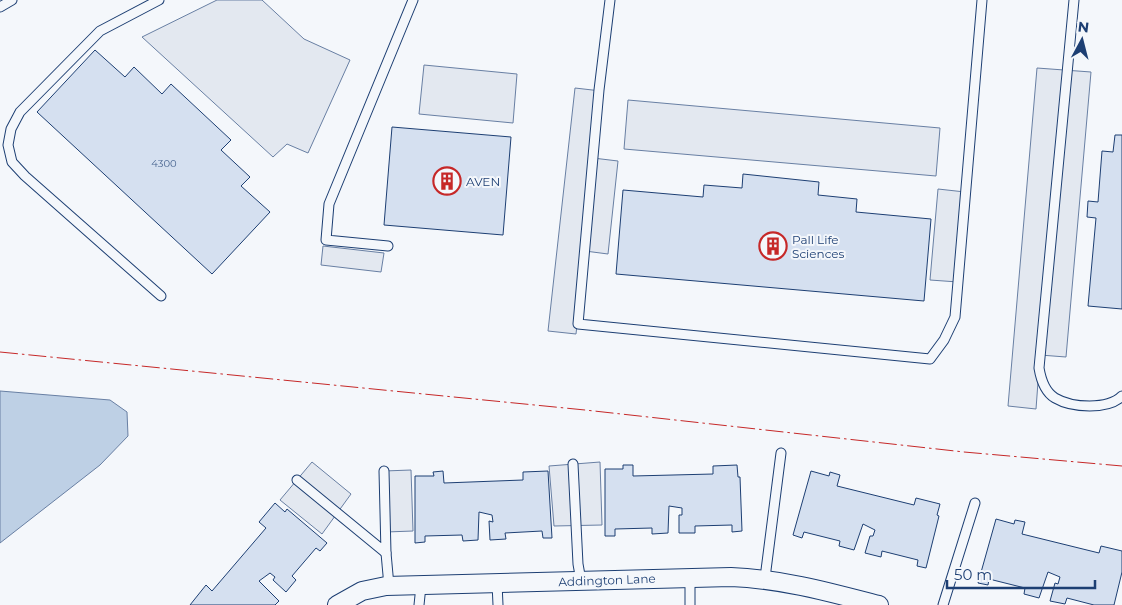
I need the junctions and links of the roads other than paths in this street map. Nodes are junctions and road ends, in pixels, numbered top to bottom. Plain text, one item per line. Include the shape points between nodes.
1 (12, 0) edge
2 (159, 0) edge
3 (413, 0) edge
4 (610, 0) edge
5 (982, 0) edge
6 (1074, 0) edge
7 (0, 7) edge
8 (388, 246) dead end
9 (161, 296) dead end
10 (1122, 396) edge
11 (781, 453) dead end
12 (573, 464) dead end
13 (384, 471) dead end
14 (298, 480) dead end
15 (975, 504) dead end
16 (386, 553) junction
17 (690, 577) junction
18 (765, 578) junction
19 (581, 581) junction
20 (498, 583) junction
21 (389, 586) junction
22 (422, 586) junction
23 (337, 605) edge
24 (419, 605) edge
25 (498, 605) edge
26 (690, 605) edge
27 (879, 605) edge
28 (942, 605) edge

1 - 7 lane
2 - 9 lane via 100,31 20,112 11,129 8,145 12,162 25,176
3 - 8 lane via 330,204 326,240
4 - 5 lane via 578,324 930,359 955,317
6 - 10 lane via 1040,379 1054,398 1069,403 1098,405 1114,402
11 - 18 lane
12 - 19 lane
13 - 16 lane
14 - 16 lane
15 - 28 lane
16 - 21 lane
17 - 18 street, Addington Lane
17 - 19 street, Addington Lane
17 - 26 lane
18 - 27 street, Addington Lane via 806,585
19 - 20 street, Addington Lane
20 - 22 street, Addington Lane
20 - 25 lane
21 - 22 street, Addington Lane
21 - 23 street, Addington Lane via 362,592
22 - 24 lane

